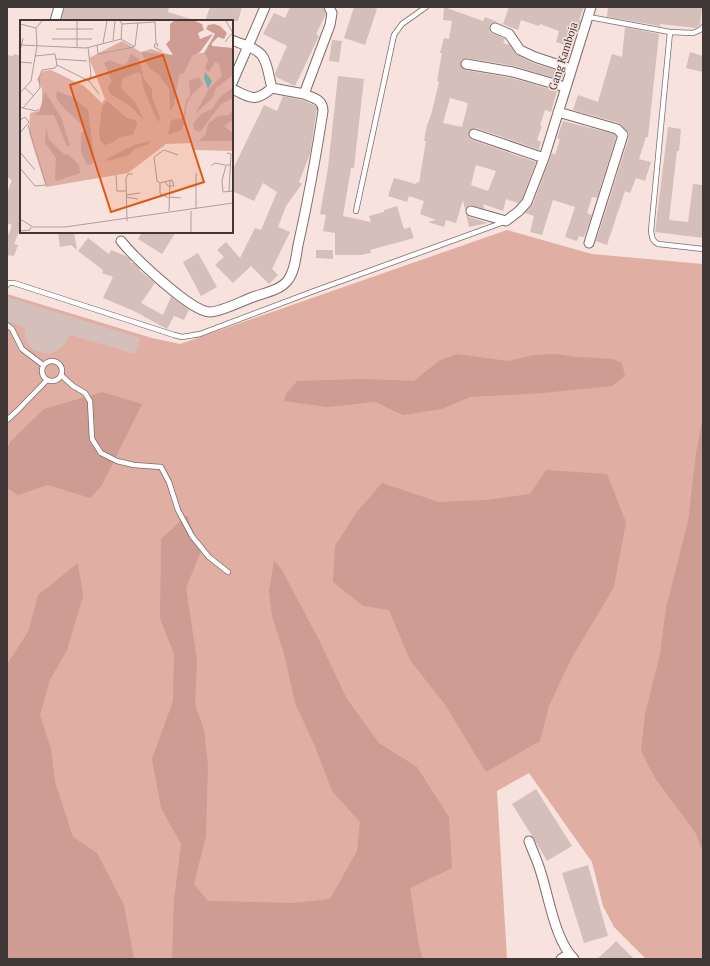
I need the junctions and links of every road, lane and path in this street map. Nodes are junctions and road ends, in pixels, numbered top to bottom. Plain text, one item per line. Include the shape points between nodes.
1 (59, 7) edge
2 (265, 7) edge
3 (329, 7) edge
4 (426, 7) edge
5 (591, 7) edge
6 (588, 17) junction
7 (55, 20) edge
8 (703, 27) edge
9 (495, 28) dead end
10 (670, 32) junction
11 (233, 40) edge
12 (248, 47) junction
13 (466, 64) dead end
14 (571, 69) junction
15 (233, 81) edge
16 (565, 87) junction
17 (272, 88) junction
18 (233, 89) edge
19 (304, 94) junction
20 (558, 112) junction
21 (474, 134) dead end
22 (544, 158) junction
23 (356, 211) dead end
24 (471, 211) dead end
25 (506, 222) junction
26 (121, 241) dead end
27 (589, 242) dead end
28 (703, 249) edge
29 (7, 285) edge
30 (7, 325) edge
31 (44, 365) junction
32 (61, 375) junction
33 (47, 380) junction
34 (7, 420) edge
35 (228, 572) dead end
36 (530, 841) dead end
37 (572, 957) edge
38 (560, 959) edge

1 - 7 street
2 - 12 street
3 - 19 street via 332,13 330,25
4 - 23 lane via 402,24 394,36
5 - 6 street, Gang Kamboja
6 - 10 lane
6 - 14 street, Gang Kamboja
8 - 10 lane via 692,33
9 - 14 street via 509,34 520,50
10 - 28 lane via 652,238 658,244
11 - 12 street
12 - 15 street
12 - 17 street via 263,57
13 - 16 street via 513,72
14 - 16 street, Gang Kamboja
16 - 20 street, Gang Kamboja
17 - 18 street via 261,97 255,98
17 - 19 street
19 - 26 street via 319,100 323,111 292,271 284,284 215,311 203,311 152,273
20 - 22 street, Gang Kamboja
20 - 27 street via 617,129 622,135
21 - 22 street
22 - 25 street, Gang Kamboja via 527,202
24 - 25 street
25 - 29 lane via 190,336 174,335 14,282
30 - 31 lane via 12,329 22,349
31 - 32 lane via 51,361 58,363
31 - 33 lane via 43,376
32 - 33 lane via 55,381
32 - 35 lane via 85,393 90,401 92,440 102,453 117,461 161,467 178,510 192,536 209,557
33 - 34 lane
36 - 37 street via 558,931
37 - 38 street

